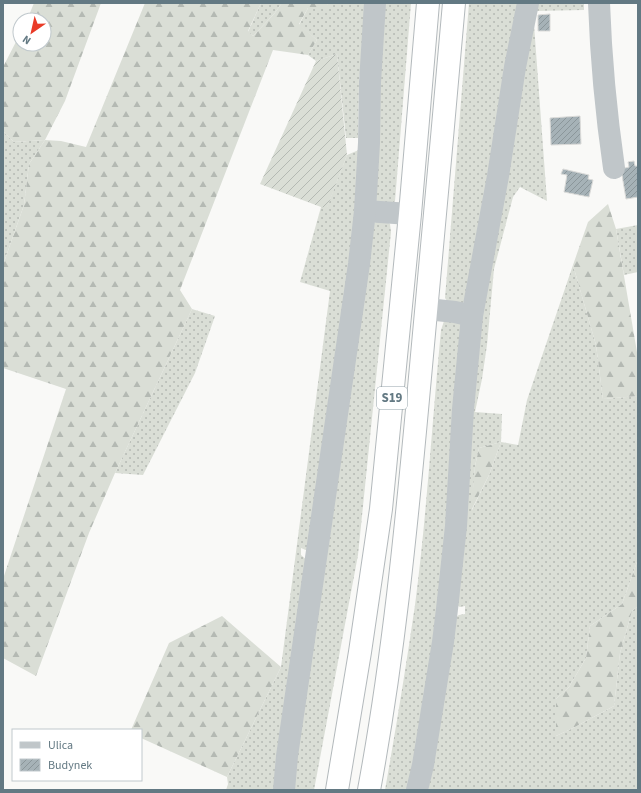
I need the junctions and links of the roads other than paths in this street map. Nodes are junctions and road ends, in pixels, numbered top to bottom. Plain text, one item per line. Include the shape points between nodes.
1 (375, 3) edge
2 (428, 3) edge
3 (454, 3) edge
4 (528, 3) edge
5 (599, 3) edge
6 (614, 168) dead end
7 (365, 211) junction
8 (410, 214) junction
9 (427, 309) junction
10 (472, 316) junction
11 (284, 790) edge
12 (337, 790) edge
13 (369, 790) edge
14 (417, 790) edge

1 - 7 street
2 - 8 highway, S19
3 - 9 highway, S19
4 - 10 street
5 - 6 street via 606,116
7 - 8 street
7 - 11 street
8 - 12 highway, S19 via 381,509
9 - 10 street
9 - 13 highway, S19 via 396,616
10 - 14 street via 447,610

